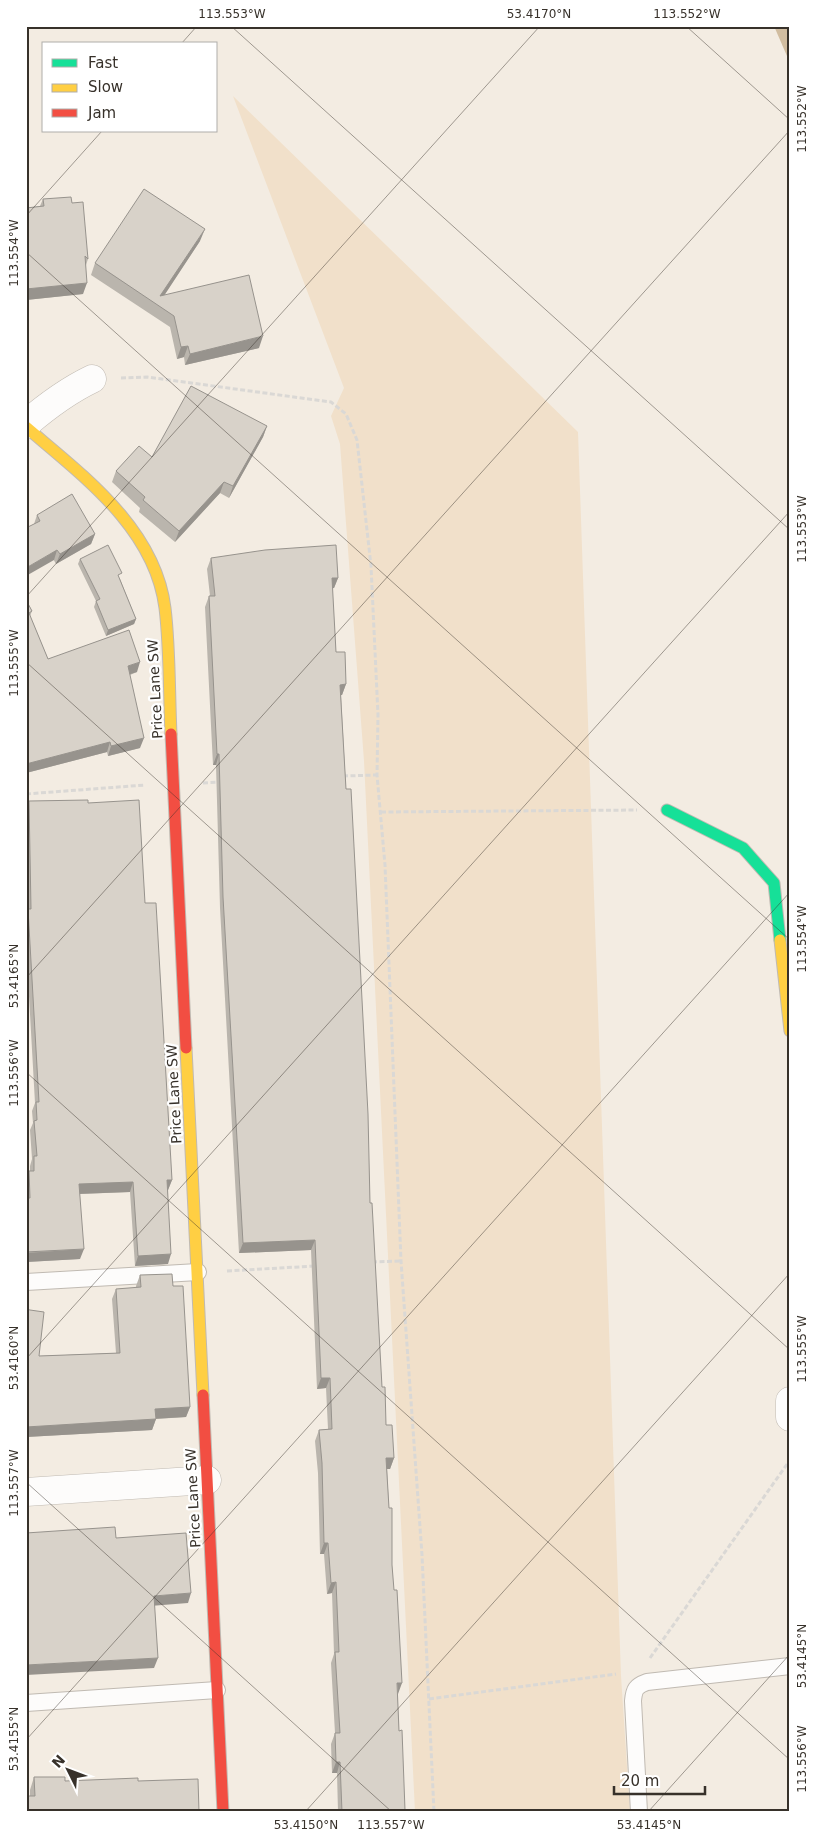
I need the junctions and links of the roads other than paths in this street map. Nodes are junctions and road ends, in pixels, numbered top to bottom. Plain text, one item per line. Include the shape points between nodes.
1 (92, 380) road end
2 (26, 426) edge
3 (667, 810) road end
4 (790, 1031) edge
5 (198, 1272) junction
6 (26, 1282) edge
7 (790, 1400) edge
8 (790, 1417) edge
9 (207, 1480) junction
10 (26, 1492) edge
11 (790, 1666) edge
12 (218, 1690) junction
13 (26, 1703) edge
14 (223, 1812) edge
15 (639, 1812) edge

1 - 2 street via 71,389 48,405
2 - 5 street, Price Lane SW via 113,504 148,555 162,583 176,784
3 - 4 street via 743,848 774,883
5 - 6 lane
5 - 9 street, Price Lane SW
7 - 8 street
9 - 10 street
9 - 12 street, Price Lane SW
11 - 15 lane via 647,1682 638,1686 633,1701
12 - 13 lane
12 - 14 street, Price Lane SW

